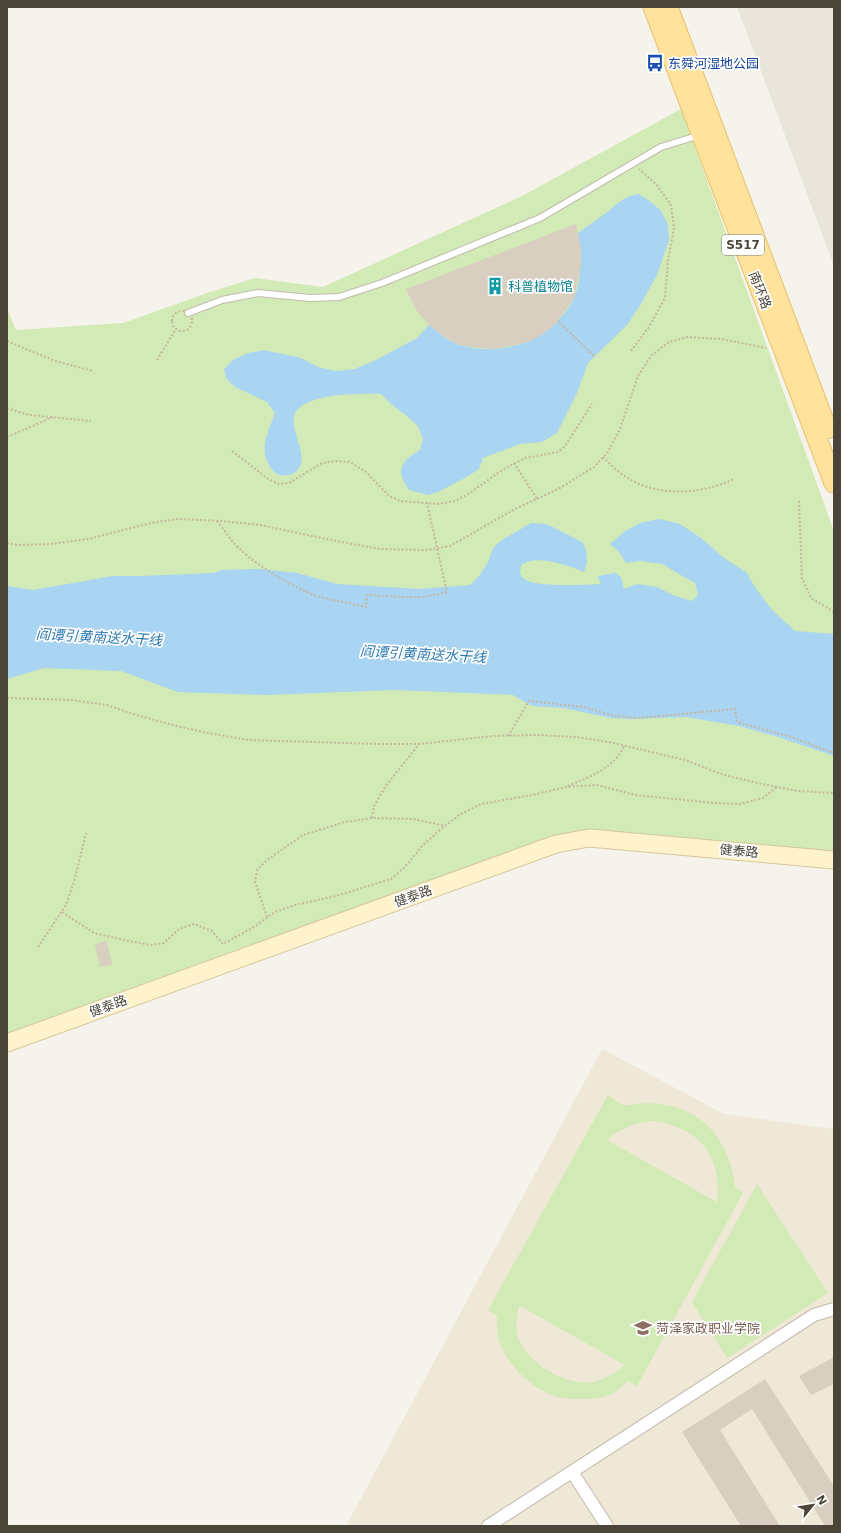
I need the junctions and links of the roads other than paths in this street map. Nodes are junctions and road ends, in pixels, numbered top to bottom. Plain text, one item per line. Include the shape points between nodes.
1 (653, 7) edge
2 (668, 7) edge
3 (701, 135) junction
4 (188, 313) road end
5 (834, 447) edge
6 (834, 483) edge
7 (834, 860) edge
8 (7, 1043) edge
9 (834, 1309) edge
10 (572, 1472) junction
11 (488, 1526) edge
12 (607, 1526) edge

1 - 3 main road, 南环路 / S517
2 - 5 main road, 南环路 / S517
3 - 4 lane via 661,147 540,218 382,283 340,297 310,298 258,293 222,300
3 - 6 main road, 南环路 / S517
7 - 8 street, 健泰路 via 589,838 556,844
9 - 10 street via 814,1315
10 - 11 street
10 - 12 street

